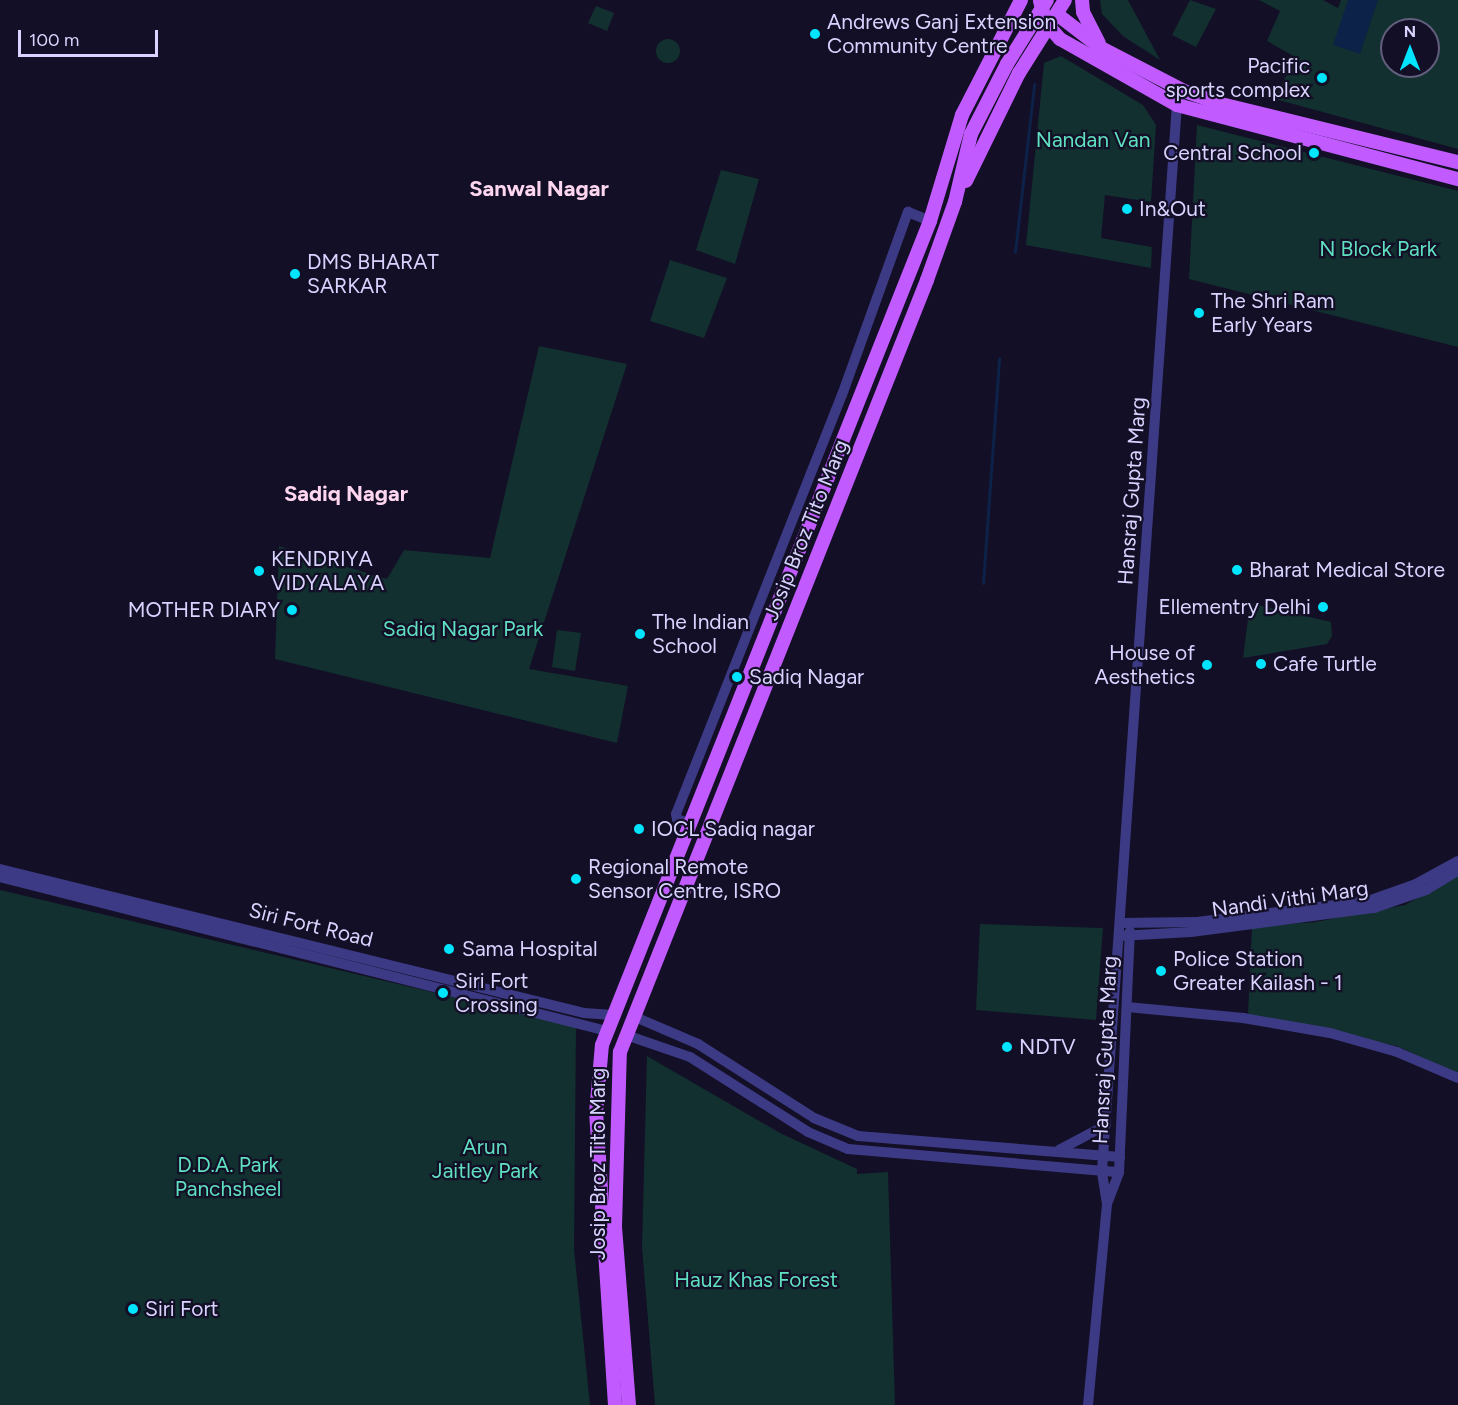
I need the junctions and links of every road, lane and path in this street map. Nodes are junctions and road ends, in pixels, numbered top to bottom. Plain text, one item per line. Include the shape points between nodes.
1 (1021, 0) edge
2 (1040, 0) edge
3 (1047, 0) edge
4 (1065, 0) edge
5 (1082, 0) edge
6 (1058, 15) junction
7 (1049, 28) junction
8 (1001, 33) junction
9 (1067, 44) junction
10 (1101, 48) junction
11 (1034, 51) junction
12 (1184, 91) junction
13 (1177, 105) junction
14 (1458, 162) edge
15 (1458, 179) edge
16 (956, 202) junction
17 (930, 221) junction
18 (691, 824) junction
19 (1458, 861) edge
20 (0, 868) edge
21 (1458, 871) edge
22 (0, 877) edge
23 (1125, 923) junction
24 (1125, 936) junction
25 (1126, 1007) junction
26 (614, 1015) junction
27 (635, 1017) junction
28 (607, 1031) junction
29 (626, 1035) junction
30 (1458, 1078) edge
31 (597, 1102) junction
32 (618, 1104) junction
33 (830, 1125) junction
34 (1106, 1125) junction
35 (824, 1139) junction
36 (1056, 1151) junction
37 (1104, 1156) junction
38 (1120, 1157) junction
39 (1102, 1171) junction
40 (1119, 1172) junction
41 (1107, 1204) junction
42 (615, 1405) edge
43 (629, 1405) edge
44 (1088, 1405) edge

1 - 8 main road, Josip Broz Tito Marg
2 - 7 main road
3 - 16 main road, Josip Broz Tito Marg, bridge via 1007,64 971,134
4 - 6 main road
5 - 10 main road via 1083,12
6 - 7 main road
6 - 10 main road
7 - 9 main road
7 - 11 main road
8 - 11 main road
8 - 17 main road, Josip Broz Tito Marg via 962,115
9 - 11 main road via 1051,43
9 - 13 main road
10 - 12 main road
11 - 16 main road
12 - 13 street, Hansraj Gupta Marg
12 - 14 main road via 1221,104
13 - 15 main road
13 - 23 street, Hansraj Gupta Marg
16 - 27 main road, Josip Broz Tito Marg
17 - 18 main road, Josip Broz Tito Marg
17 - 18 street via 908,212 842,395 676,814 677,819
18 - 26 main road, Josip Broz Tito Marg
19 - 23 street, Nandi Vithi Marg via 1401,890 1368,901 1197,922
20 - 26 street, Siri Fort Road via 584,1013
21 - 24 street, Nandi Vithi Marg via 1426,890 1374,908 1191,932
22 - 28 street, Siri Fort Road
23 - 24 street, Hansraj Gupta Marg
24 - 25 street, Hansraj Gupta Marg
24 - 34 street, Hansraj Gupta Marg
25 - 30 street via 1243,1018 1321,1031 1397,1052
25 - 38 street, Hansraj Gupta Marg
26 - 28 main road, Josip Broz Tito Marg
27 - 29 main road, Josip Broz Tito Marg
27 - 33 street via 698,1044
28 - 31 main road, Josip Broz Tito Marg
29 - 32 main road, Josip Broz Tito Marg via 620,1052
29 - 35 street via 690,1057
31 - 32 main road via 600,1113 606,1116
31 - 42 main road, Josip Broz Tito Marg
32 - 43 main road, Josip Broz Tito Marg via 615,1226
33 - 35 street
33 - 36 street via 858,1136
34 - 36 street
34 - 37 street, Hansraj Gupta Marg
35 - 39 street via 848,1149
36 - 37 street
37 - 38 street
37 - 39 street, Hansraj Gupta Marg
38 - 40 street, Hansraj Gupta Marg
39 - 40 street
39 - 41 street, Hansraj Gupta Marg
40 - 41 street, Hansraj Gupta Marg
41 - 44 street, Hansraj Gupta Marg

